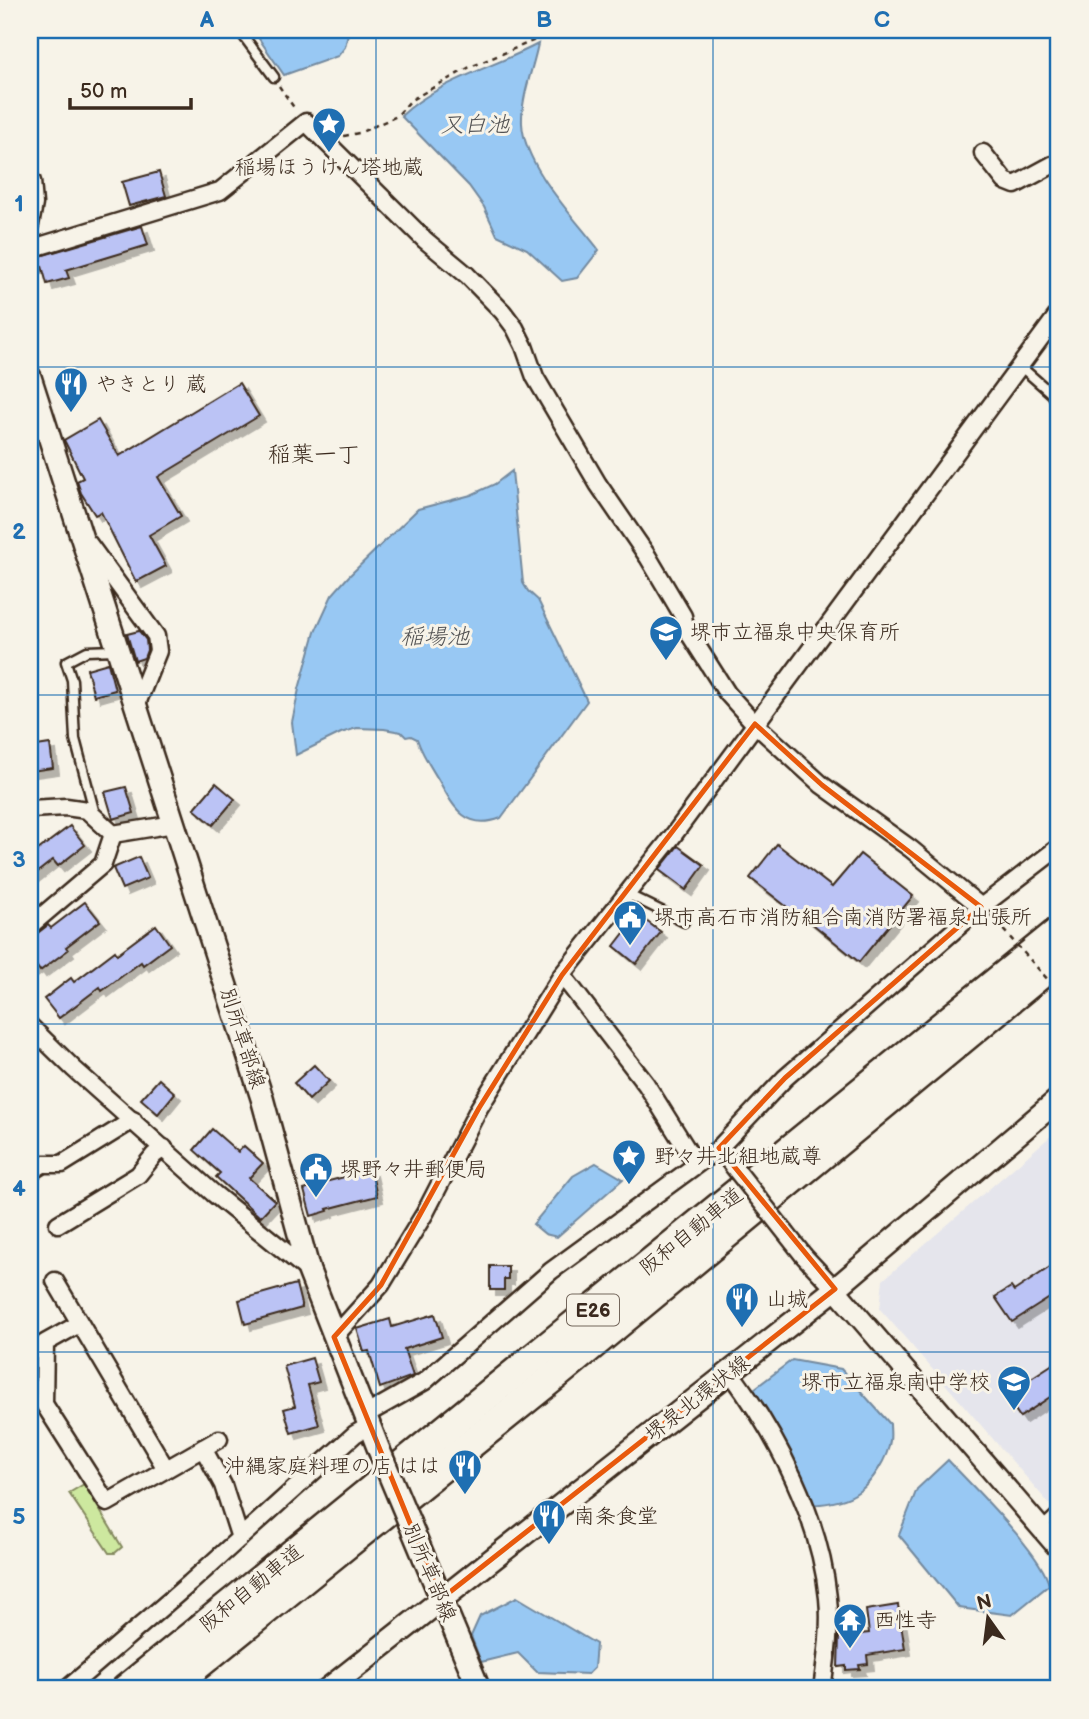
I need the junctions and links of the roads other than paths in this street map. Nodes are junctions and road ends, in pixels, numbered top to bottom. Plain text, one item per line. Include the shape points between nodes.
1 (239, 30) edge
2 (274, 77) road end
3 (983, 153) dead end
4 (1059, 163) edge
5 (32, 181) dead end
6 (30, 225) edge
7 (30, 249) edge
8 (1059, 313) edge
9 (1020, 366) junction
10 (30, 377) edge
11 (1059, 405) edge
12 (79, 529) junction
13 (118, 650) junction
14 (136, 706) junction
15 (755, 724) junction
16 (30, 809) edge
17 (95, 817) junction
18 (174, 824) junction
19 (113, 834) junction
20 (1059, 847) edge
21 (627, 894) junction
22 (986, 911) junction
23 (684, 922) dead end
24 (30, 926) edge
25 (1059, 931) edge
26 (1059, 959) edge
27 (562, 975) junction
28 (30, 1026) edge
29 (1059, 1099) edge
30 (133, 1121) junction
31 (164, 1147) junction
32 (722, 1153) junction
33 (696, 1164) junction
34 (30, 1172) edge
35 (58, 1224) dead end
36 (309, 1271) junction
37 (55, 1281) dead end
38 (835, 1289) junction
39 (79, 1324) junction
40 (334, 1337) junction
41 (730, 1372) junction
42 (367, 1420) junction
43 (219, 1439) dead end
44 (203, 1448) junction
45 (166, 1469) junction
46 (1059, 1511) edge
47 (1042, 1527) junction
48 (240, 1538) junction
49 (1059, 1549) edge
50 (441, 1599) junction
51 (67, 1689) edge
52 (126, 1689) edge
53 (168, 1689) edge
54 (328, 1689) edge
55 (479, 1689) edge
56 (822, 1689) edge

1 - 2 lane
3 - 4 street via 1005,181 1015,185
5 - 6 street
7 - 15 street via 220,191 306,122 509,320 535,377 683,615 685,627 727,693
8 - 9 street
9 - 11 lane
9 - 15 street
10 - 12 main road, 別所草部線
12 - 13 main road, 別所草部線
12 - 14 street via 156,636 158,651
13 - 14 main road, 別所草部線
13 - 17 lane via 87,651 66,662 72,680 75,739
14 - 18 main road, 別所草部線
15 - 21 street
15 - 22 street via 822,785
16 - 17 street via 66,807 88,810
17 - 19 street
18 - 19 street
18 - 36 main road, 別所草部線 via 262,1098
19 - 24 street via 103,864
20 - 22 street
21 - 23 lane
21 - 27 street
22 - 32 street via 785,1078
25 - 52 highway, 阪和自動車道 / E26
26 - 53 highway, 阪和自動車道 / E26 via 546,1384
27 - 33 street via 646,1084
27 - 40 street via 479,1108 387,1275
28 - 30 street
29 - 38 main road, 堺泉北環状線
30 - 31 street
30 - 34 street via 62,1164 43,1164
31 - 35 street via 138,1175
31 - 36 street
32 - 33 street
32 - 38 street, bridge
33 - 42 street via 551,1271 425,1381
36 - 40 main road, 別所草部線
37 - 39 street
38 - 41 main road, 堺泉北環状線
38 - 47 street
39 - 45 street
39 - 45 street via 45,1343 44,1404 107,1503
40 - 42 main road, 別所草部線
41 - 50 main road, 堺泉北環状線
41 - 56 street via 771,1434 814,1535 828,1598
42 - 48 street
42 - 50 main road, 別所草部線, bridge
43 - 44 street
44 - 45 street
44 - 48 street via 223,1485
46 - 47 lane
47 - 49 street
48 - 51 street
50 - 54 main road, 堺泉北環状線
50 - 55 main road, 別所草部線

